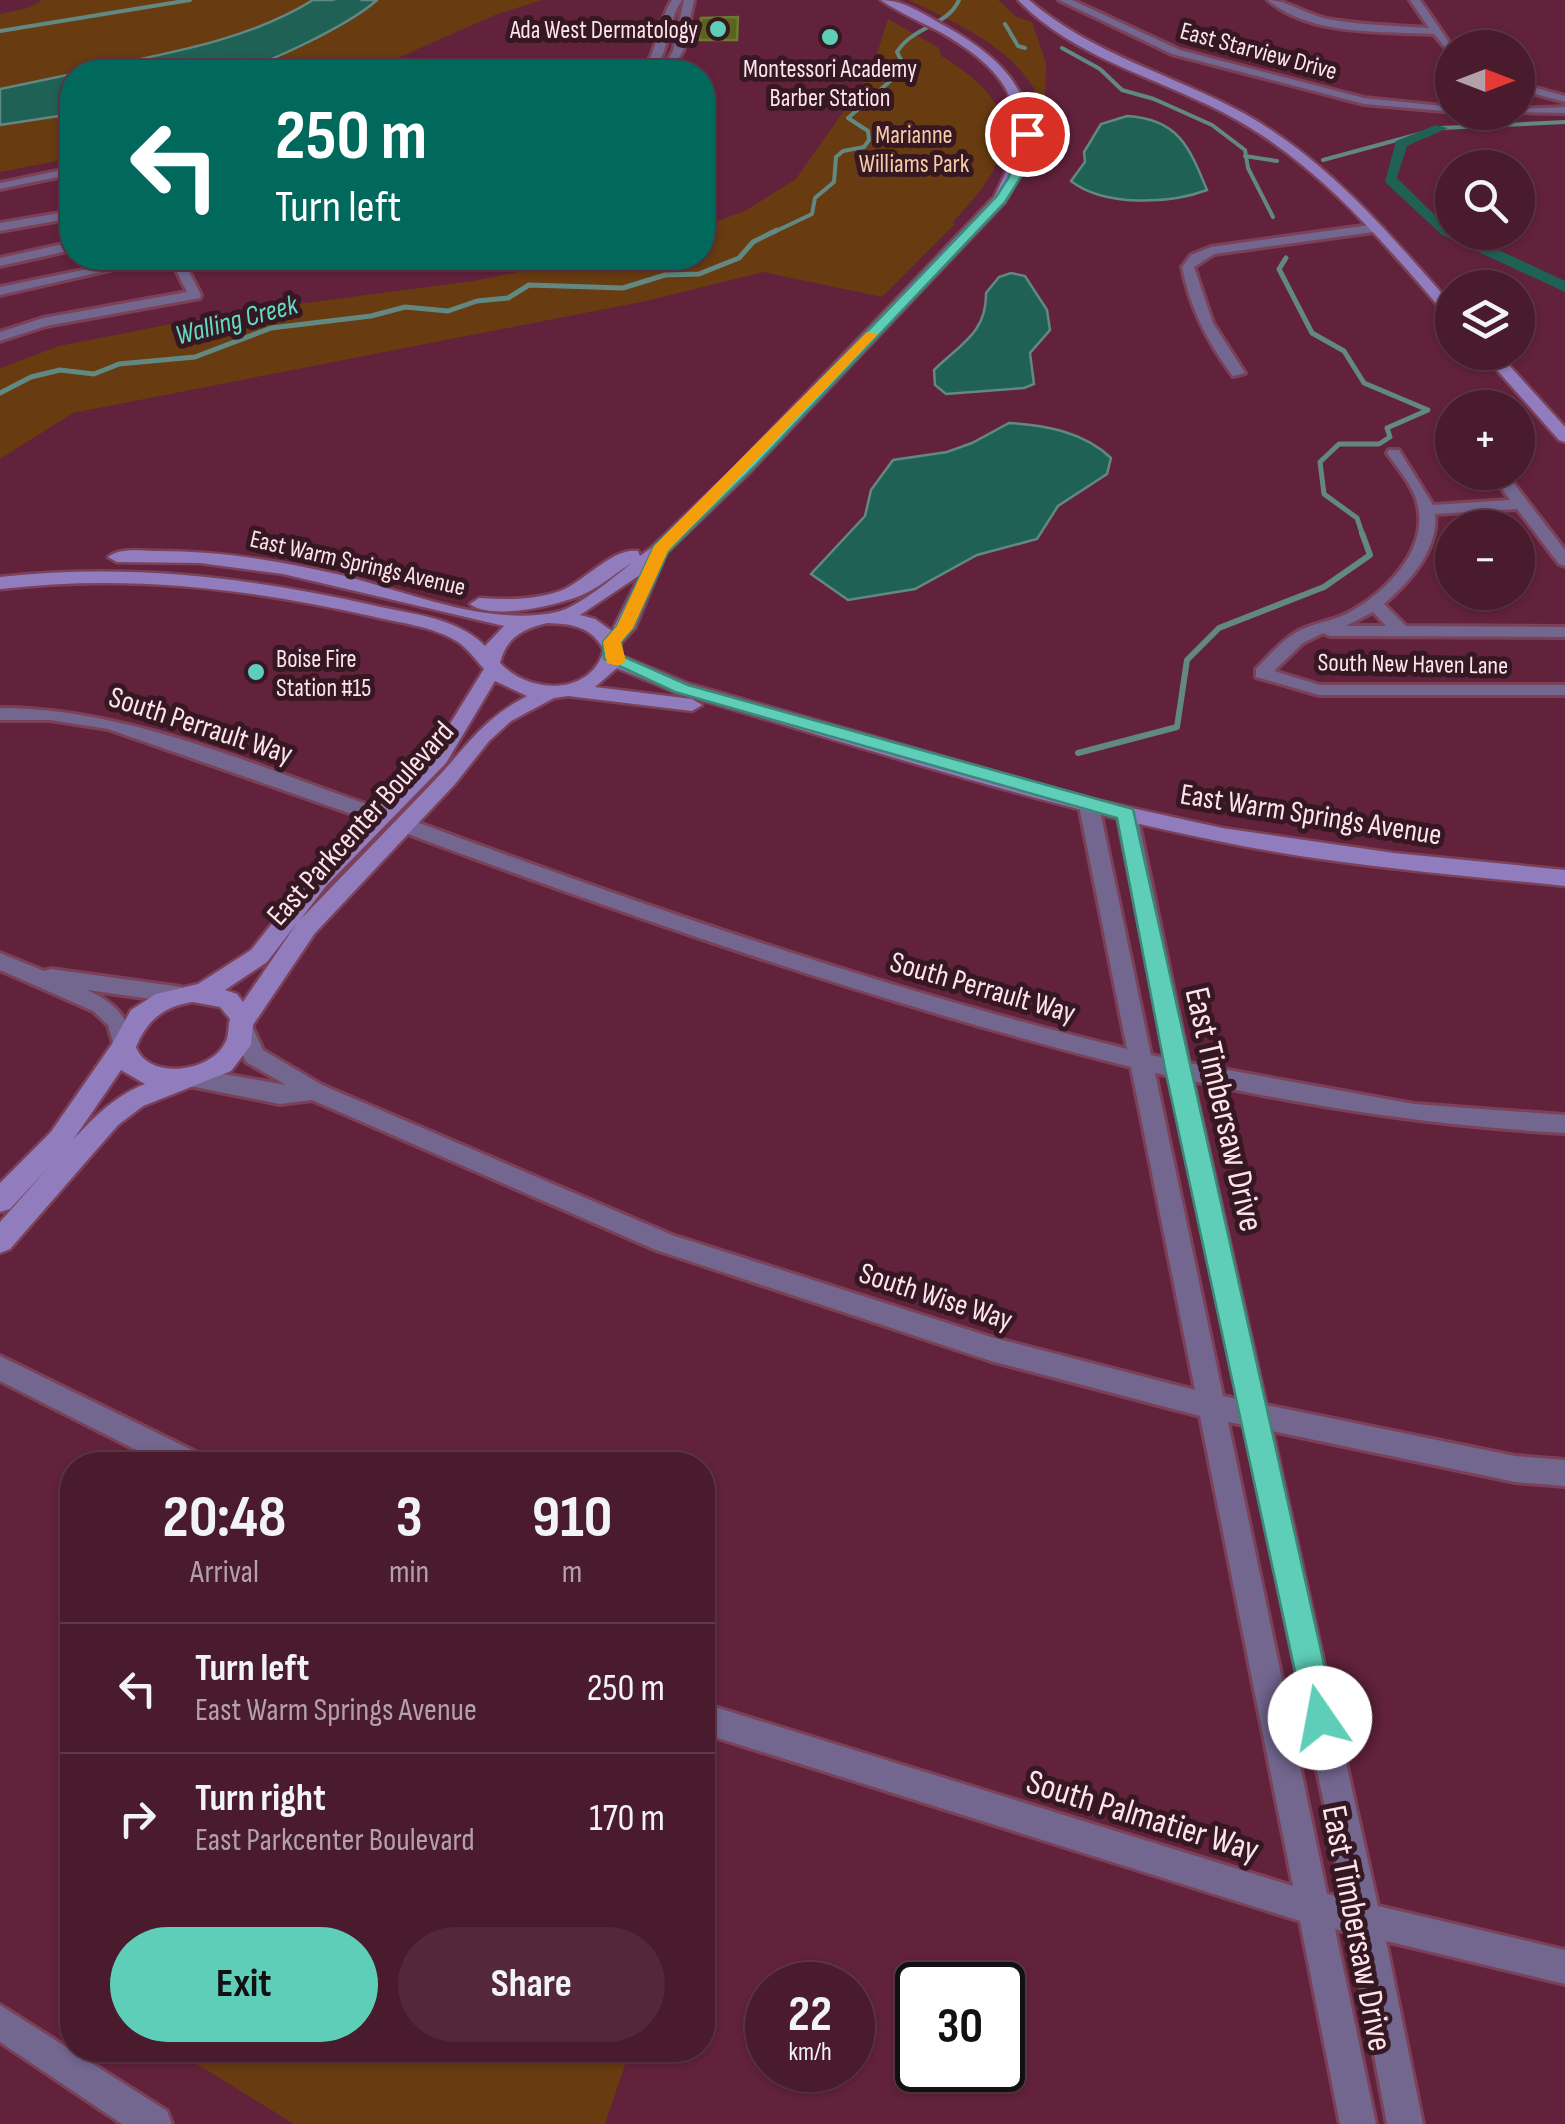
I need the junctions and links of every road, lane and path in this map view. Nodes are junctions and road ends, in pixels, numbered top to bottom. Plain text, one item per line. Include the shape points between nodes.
1 (677, 0) edge
2 (689, 0) edge
3 (886, 0) edge
4 (1024, 0) edge
5 (1064, 0) edge
6 (1273, 0) edge
7 (1415, 0) edge
8 (1435, 30) edge
9 (1435, 32) edge
10 (658, 60) edge
11 (672, 60) edge
12 (1535, 90) edge
13 (1565, 98) edge
14 (1435, 108) edge
15 (1565, 110) edge
16 (1535, 111) edge
17 (60, 174) edge
18 (0, 186) edge
19 (60, 217) edge
20 (0, 228) edge
21 (1377, 228) junction
22 (60, 240) edge
23 (60, 249) edge
24 (0, 253) edge
25 (0, 262) edge
26 (98, 270) edge
27 (182, 270) edge
28 (0, 290) edge
29 (1435, 294) edge
30 (0, 337) edge
31 (1504, 370) edge
32 (1238, 373) dead end
33 (1565, 437) edge
34 (1394, 452) dead end
35 (1510, 490) edge
36 (1521, 504) junction
37 (1427, 510) junction
38 (680, 530) junction
39 (660, 550) junction
40 (1565, 561) edge
41 (0, 567) edge
42 (0, 583) edge
43 (373, 590) junction
44 (1374, 604) junction
45 (562, 618) junction
46 (524, 624) junction
47 (1312, 631) junction
48 (1401, 631) junction
49 (1565, 632) edge
50 (612, 650) junction
51 (492, 668) junction
52 (1565, 690) edge
53 (558, 691) junction
54 (762, 712) junction
55 (0, 714) edge
56 (1089, 806) junction
57 (1126, 814) junction
58 (379, 816) junction
59 (404, 825) junction
60 (1565, 878) edge
61 (0, 960) edge
62 (39, 976) junction
63 (192, 994) junction
64 (243, 1026) junction
65 (124, 1047) junction
66 (1140, 1061) junction
67 (1177, 1069) junction
68 (184, 1079) junction
69 (314, 1091) junction
70 (1565, 1124) edge
71 (0, 1202) edge
72 (0, 1242) edge
73 (0, 1368) edge
74 (1213, 1407) junction
75 (1255, 1417) junction
76 (168, 1452) edge
77 (1565, 1473) edge
78 (715, 1722) edge
79 (1316, 1908) junction
80 (1364, 1920) junction
81 (1565, 1967) edge
82 (0, 2022) edge
83 (60, 2062) edge
84 (60, 2062) edge
85 (154, 2124) edge
86 (1358, 2124) edge
87 (1405, 2124) edge

1 - 10 street via 668,11
2 - 11 street
3 - 38 street via 953,34 997,68 1021,104 1027,134 1015,177
4 - 21 street via 1060,29 1279,141
5 - 14 street, East Starview Drive via 1140,38 1213,62 1364,102
6 - 9 street via 1327,20
7 - 8 street
12 - 13 street
15 - 16 street
17 - 18 street
19 - 20 street
21 - 29 street
21 - 32 street via 1195,258 1188,267 1212,338
22 - 24 street
23 - 25 street
26 - 28 street
27 - 30 street via 195,295 42,322
31 - 33 street
34 - 37 street
35 - 36 street
36 - 37 street
36 - 40 street
37 - 44 street via 1426,535 1412,565
38 - 39 street
38 - 43 street via 584,587 534,602 482,604
39 - 45 street via 600,598
39 - 50 street
41 - 43 street, East Warm Springs Avenue via 178,556 269,566
42 - 51 street, East Warm Springs Avenue via 148,574 287,590 456,633 482,650
43 - 46 street, East Warm Springs Avenue
44 - 47 street
44 - 48 street
45 - 46 street
45 - 50 street via 594,625
46 - 51 street via 496,641
47 - 48 street
47 - 52 street, South New Haven Lane via 1262,673 1320,690
48 - 49 street
50 - 53 street via 597,678
50 - 54 street, East Warm Springs Avenue via 663,682
51 - 53 street via 515,687
51 - 58 street, East Parkcenter Boulevard via 438,758
53 - 54 street, East Warm Springs Avenue
53 - 59 street, East Parkcenter Boulevard via 504,717 482,736
54 - 56 street, East Warm Springs Avenue
55 - 58 street, South Perrault Way via 111,724
56 - 57 street, East Warm Springs Avenue
56 - 66 street, East Timbersaw Drive
57 - 60 street, East Warm Springs Avenue via 1394,861
57 - 67 street, East Timbersaw Drive
58 - 63 street, East Parkcenter Boulevard via 259,956
59 - 64 street, East Parkcenter Boulevard via 306,927
59 - 66 street, South Perrault Way via 798,964
61 - 62 street
62 - 63 street
62 - 65 street via 101,1005 118,1022
63 - 64 street via 228,1000
63 - 65 street via 141,1015
64 - 68 street via 229,1056
64 - 69 street, South Wise Way via 254,1056
65 - 68 street via 138,1072
65 - 71 street via 60,1139
66 - 67 street, South Perrault Way
66 - 74 street, East Timbersaw Drive
67 - 70 street, South Perrault Way via 1419,1113
67 - 75 street, East Timbersaw Drive
68 - 69 street, South Wise Way via 280,1095
68 - 72 street via 134,1099 109,1118
69 - 74 street, South Wise Way via 664,1243 992,1350
73 - 76 street
74 - 75 street, South Wise Way
74 - 79 street, East Timbersaw Drive
75 - 77 street, South Wise Way
75 - 80 street, East Timbersaw Drive
78 - 79 street, South Palmatier Way
79 - 80 street, South Palmatier Way
79 - 86 street, East Timbersaw Drive
80 - 81 street, South Palmatier Way
80 - 87 street, East Timbersaw Drive
82 - 84 street
83 - 85 street

